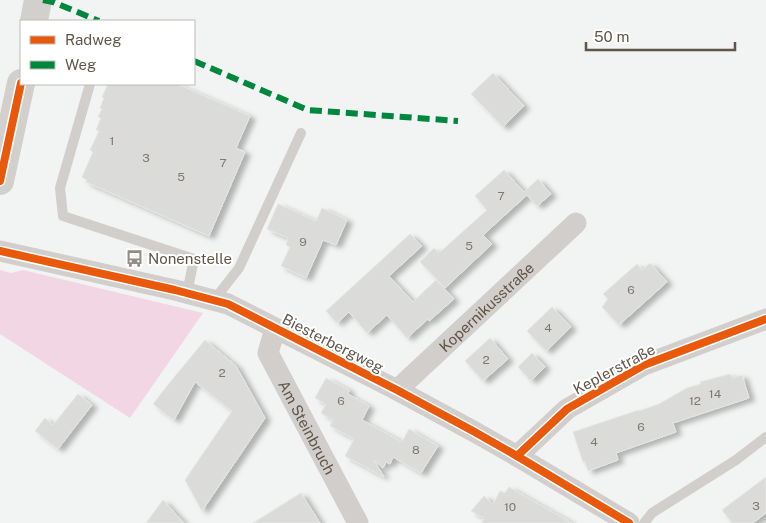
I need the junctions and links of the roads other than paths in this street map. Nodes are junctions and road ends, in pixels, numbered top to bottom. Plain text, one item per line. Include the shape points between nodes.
1 (38, 0) edge
2 (34, 20) edge
3 (21, 85) edge
4 (90, 85) edge
5 (301, 133) dead end
6 (0, 182) edge
7 (576, 222) dead end
8 (0, 251) edge
9 (187, 293) junction
10 (214, 300) junction
11 (765, 324) edge
12 (275, 328) junction
13 (397, 390) junction
14 (766, 438) edge
15 (516, 456) junction
16 (358, 523) edge
17 (629, 523) edge
18 (644, 523) edge

1 - 2 street
3 - 6 street
4 - 9 lane via 60,188 63,216 194,260
5 - 10 lane via 239,268
7 - 13 street, Kopernikusstraße
8 - 9 street, Biesterbergweg
9 - 10 street, Biesterbergweg
10 - 12 street, Biesterbergweg
11 - 15 street, Keplerstraße via 644,365 567,410
12 - 13 street, Biesterbergweg
12 - 16 street, Am Steinbruch via 268,353
13 - 15 street, Biesterbergweg
14 - 18 lane via 652,513
15 - 17 street, Biesterbergweg

